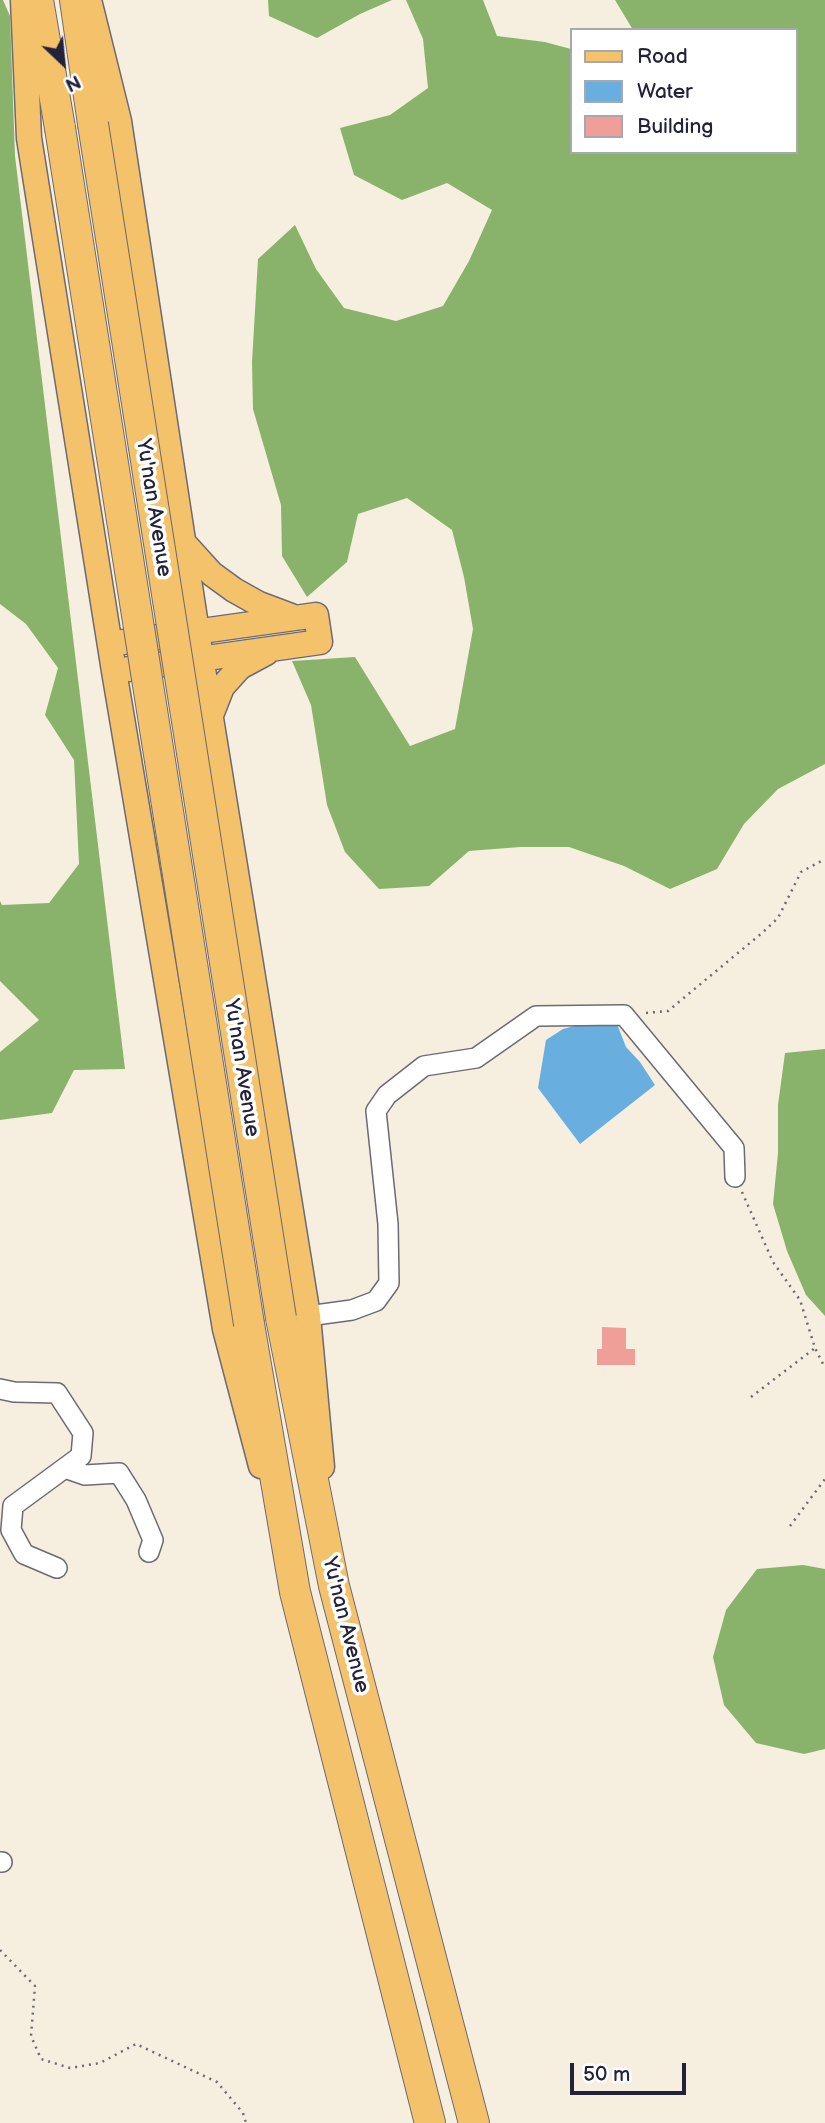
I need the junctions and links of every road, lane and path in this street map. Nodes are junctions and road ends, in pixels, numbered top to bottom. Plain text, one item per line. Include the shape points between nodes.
1 (23, 0) edge
2 (38, 0) edge
3 (75, 0) edge
4 (89, 0) edge
5 (183, 542) junction
6 (295, 617) junction
7 (197, 632) junction
8 (110, 644) junction
9 (274, 648) junction
10 (201, 659) junction
11 (114, 671) junction
12 (211, 716) junction
13 (825, 859) edge
14 (624, 1015) junction
15 (735, 1177) joint
16 (294, 1317) junction
17 (816, 1348) junction
18 (825, 1368) edge
19 (0, 1389) edge
20 (751, 1397) dead end
21 (65, 1468) junction
22 (825, 1479) edge
23 (790, 1526) dead end
24 (149, 1552) dead end
25 (57, 1568) dead end
26 (295, 1592) junction
27 (0, 1950) edge
28 (246, 2123) edge
29 (430, 2123) edge
30 (474, 2123) edge

1 - 8 main road via 29,138
2 - 26 highway, Yu'nan Avenue, bridge
3 - 16 highway, Yu'nan Avenue, bridge
4 - 5 main road via 118,121
5 - 6 main road via 234,590
5 - 7 main road
6 - 7 main road
6 - 9 main road via 316,615 320,642
7 - 8 main road
7 - 10 main road
8 - 11 main road
9 - 10 main road
9 - 12 main road via 240,667 222,687
10 - 11 main road
10 - 12 main road
11 - 26 main road via 225,1329
12 - 16 main road
13 - 14 path via 801,872 779,918 668,1011
14 - 15 street via 734,1148
14 - 16 street via 536,1016 476,1058 424,1066 387,1095 376,1111 389,1283 376,1301 352,1310
15 - 17 path via 773,1262 800,1300
16 - 30 highway, Yu'nan Avenue via 334,1586
17 - 18 path
17 - 20 path
19 - 21 street via 57,1393 83,1433 81,1456
21 - 24 street via 86,1475 119,1473 153,1540
21 - 25 street via 13,1506 11,1530 24,1554
22 - 23 path
26 - 29 highway, Yu'nan Avenue
27 - 28 path via 35,1986 31,2036 41,2059 70,2068 100,2063 136,2044 217,2082

